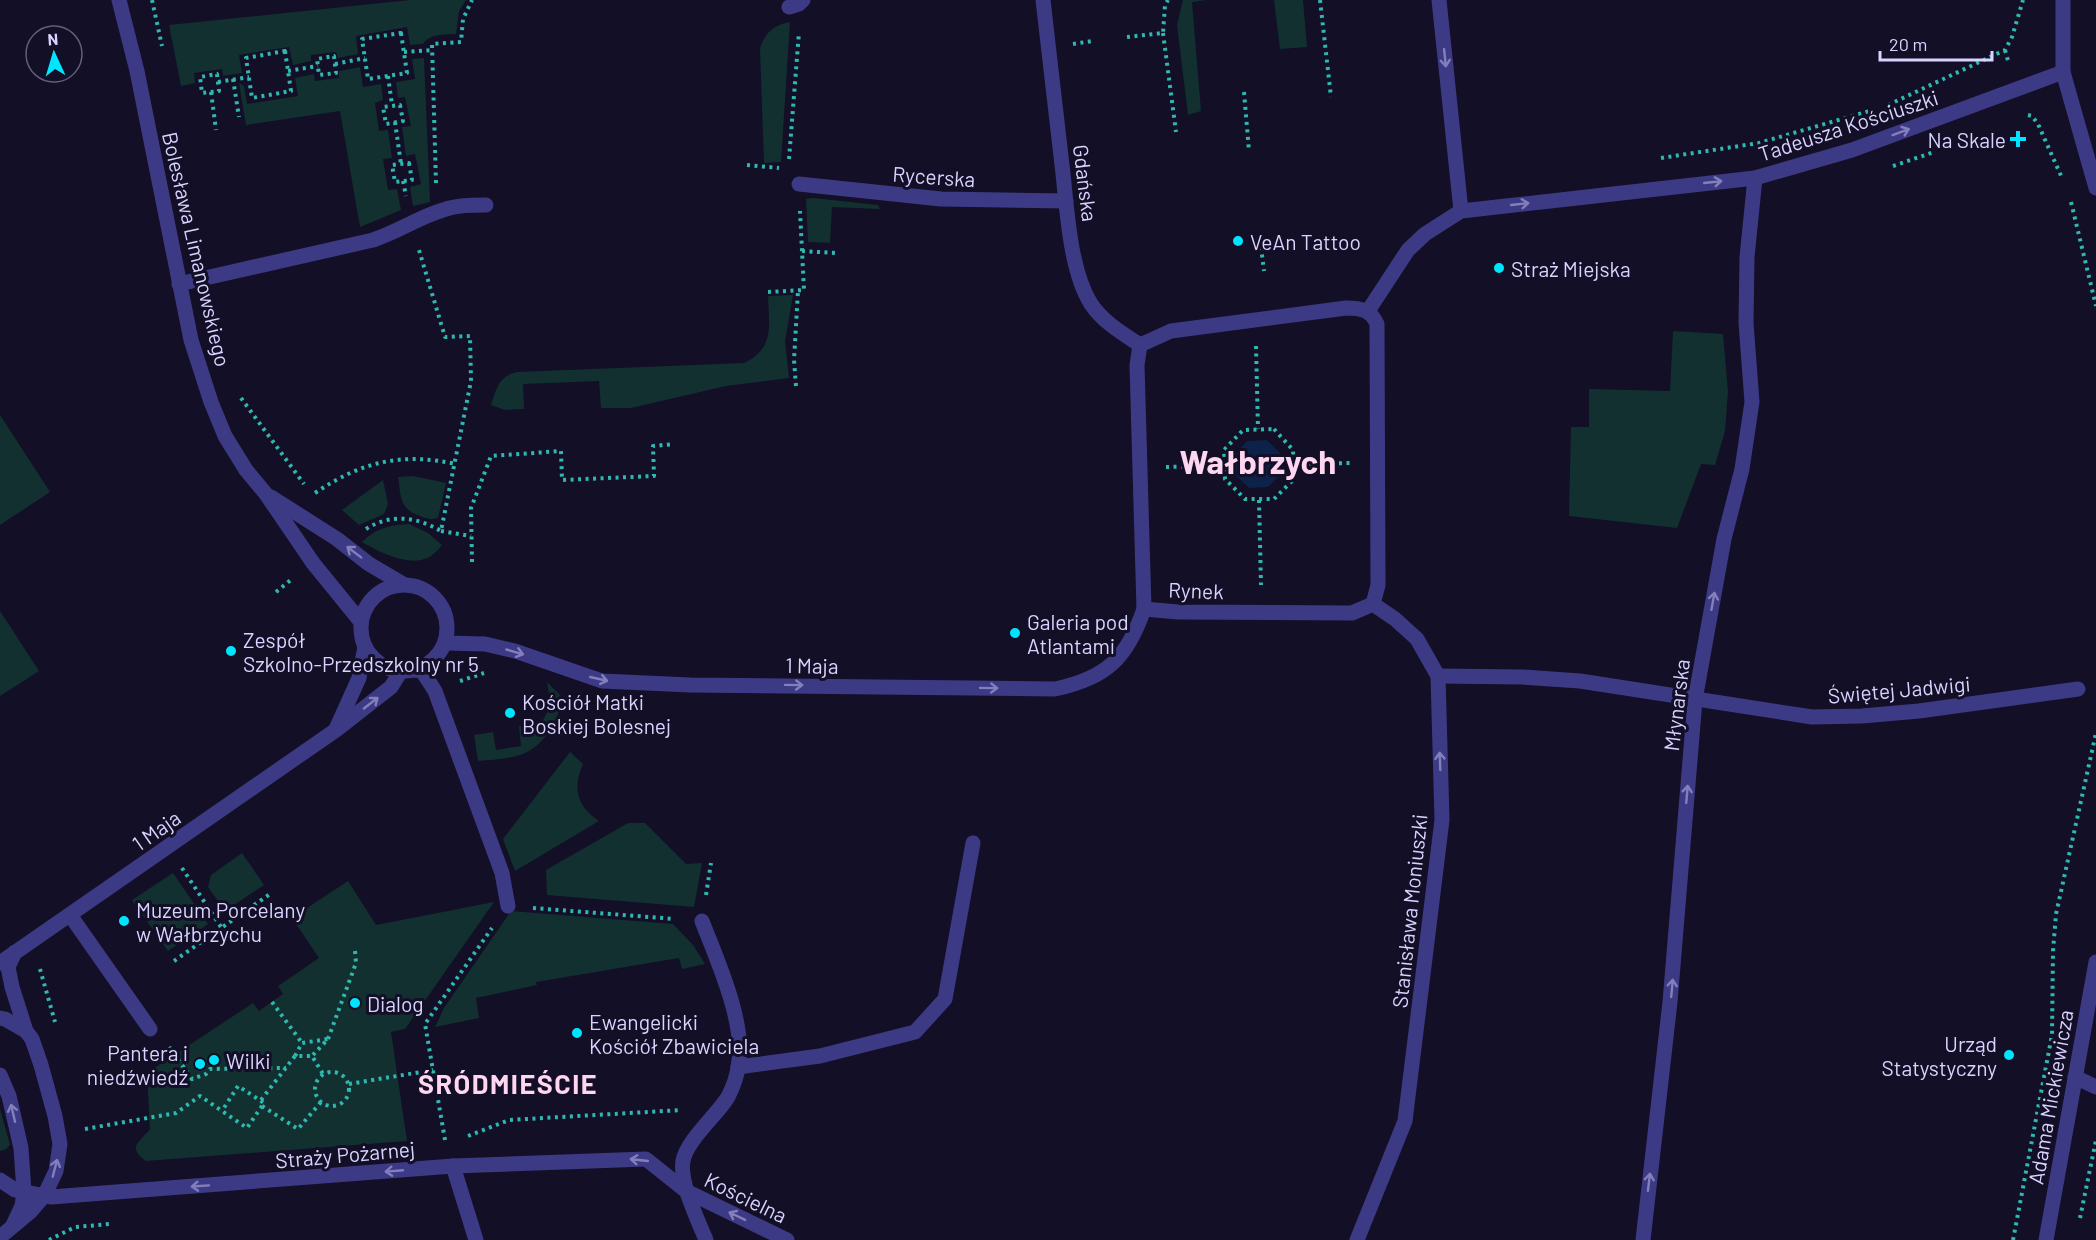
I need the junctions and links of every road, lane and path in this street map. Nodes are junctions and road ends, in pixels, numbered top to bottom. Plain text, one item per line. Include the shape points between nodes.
1 (119, 0) edge
2 (152, 0) edge
3 (472, 0) edge
4 (1043, 0) edge
5 (1168, 0) edge
6 (1320, 0) edge
7 (1439, 0) edge
8 (2023, 0) edge
9 (2063, 0) edge
10 (797, 4) edge
11 (1163, 33) junction
12 (1126, 37) dead end
13 (432, 50) junction
14 (2005, 50) junction
15 (163, 52) dead end
16 (404, 52) junction
17 (365, 58) junction
18 (335, 64) junction
19 (318, 66) junction
20 (288, 71) junction
21 (2063, 72) junction
22 (388, 76) junction
23 (249, 77) junction
24 (233, 80) junction
25 (218, 82) junction
26 (2018, 89) junction
27 (211, 92) junction
28 (1244, 92) dead end
29 (1331, 97) dead end
30 (392, 105) junction
31 (239, 117) dead end
32 (395, 122) junction
33 (216, 130) dead end
34 (1176, 132) dead end
35 (1249, 151) dead end
36 (1654, 159) dead end
37 (401, 164) junction
38 (789, 169) dead end
39 (1755, 178) junction
40 (2064, 182) dead end
41 (799, 184) dead end
42 (2096, 188) edge
43 (2068, 192) dead end
44 (1066, 201) junction
45 (800, 204) dead end
46 (486, 205) dead end
47 (1461, 211) junction
48 (437, 212) junction
49 (411, 224) junction
50 (1261, 247) dead end
51 (802, 251) junction
52 (835, 253) dead end
53 (1264, 271) dead end
54 (179, 284) junction
55 (798, 291) junction
56 (768, 292) dead end
57 (2096, 306) edge
58 (1368, 311) junction
59 (1267, 343) dead end
60 (1140, 345) junction
61 (1256, 345) junction
62 (1245, 346) dead end
63 (796, 386) dead end
64 (238, 393) dead end
65 (1258, 429) junction
66 (674, 444) dead end
67 (1353, 452) dead end
68 (456, 464) junction
69 (1293, 464) junction
70 (1224, 465) junction
71 (1162, 467) dead end
72 (305, 486) dead end
73 (266, 494) junction
74 (312, 495) dead end
75 (1259, 500) junction
76 (441, 531) junction
77 (360, 533) dead end
78 (471, 536) junction
79 (471, 562) dead end
80 (403, 584) junction
81 (1250, 585) dead end
82 (1261, 586) junction
83 (1272, 586) dead end
84 (1373, 604) junction
85 (1144, 609) junction
86 (361, 622) junction
87 (445, 643) junction
88 (365, 647) junction
89 (408, 671) junction
90 (1438, 676) junction
91 (2078, 688) dead end
92 (1695, 700) junction
93 (336, 730) junction
94 (2096, 733) edge
95 (973, 843) dead end
96 (711, 863) dead end
97 (190, 880) dead end
98 (270, 894) dead end
99 (705, 902) dead end
100 (508, 906) junction
101 (70, 915) junction
102 (702, 921) joint
103 (222, 927) junction
104 (227, 936) dead end
105 (354, 951) dead end
106 (174, 961) dead end
107 (2096, 962) edge
108 (6, 965) edge
109 (272, 1002) dead end
110 (0, 1018) edge
111 (150, 1029) joint
112 (26, 1031) junction
113 (327, 1039) junction
114 (302, 1043) junction
115 (295, 1056) junction
116 (312, 1056) junction
117 (738, 1067) junction
118 (286, 1068) junction
119 (433, 1070) junction
120 (323, 1074) junction
121 (0, 1075) edge
122 (2075, 1077) junction
123 (349, 1084) junction
124 (2096, 1087) edge
125 (261, 1100) junction
126 (321, 1102) junction
127 (721, 1105) junction
128 (262, 1106) junction
129 (222, 1111) junction
130 (127, 1121) dead end
131 (461, 1138) dead end
132 (2096, 1140) edge
133 (453, 1141) dead end
134 (453, 1166) junction
135 (0, 1180) edge
136 (686, 1191) junction
137 (24, 1192) junction
138 (44, 1196) junction
139 (110, 1224) dead end
140 (2078, 1229) dead end
141 (5, 1234) edge
142 (49, 1240) edge
143 (476, 1240) edge
144 (706, 1240) edge
145 (787, 1240) edge
146 (1357, 1240) edge
147 (1643, 1240) edge
148 (2013, 1240) edge
149 (2046, 1240) edge

1 - 54 street, Bolesława Limanowskiego
2 - 15 path
3 - 13 path via 463,19 461,42 432,44
4 - 44 street, Gdańska
5 - 11 path
6 - 29 path
7 -> 47 street
8 - 14 path
9 - 21 street
10 - 38 path via 800,22
11 - 12 path
11 - 34 path
13 - 16 path
13 - 48 path
14 - 26 path
14 - 36 path via 1882,108 1759,143
16 - 17 path via 401,33 362,39
16 - 22 path via 407,73
17 - 18 path
17 - 22 path via 368,79
18 - 19 path via 334,56 317,58
18 - 19 path via 336,73 319,75
19 - 20 path
20 - 23 path via 285,51 246,58
20 - 23 path via 291,91 252,98
21 - 26 street, Tadeusza Kościuszki
21 - 42 street
22 - 30 path
23 - 24 path
24 - 25 path
24 - 31 path
25 - 27 path via 219,91
25 - 27 path via 217,74 200,77 202,93
39 -> 26 street, Tadeusza Kościuszki via 1852,150
26 - 40 path via 2026,115 2038,124
27 - 33 path
28 - 35 path
30 - 32 path via 400,105 403,121
30 - 32 path via 383,107 386,124
32 - 37 path
37 - 37 path via 392,165 395,182 412,180 409,163
47 -> 39 street, Tadeusza Kościuszki
92 -> 39 street, Młynarska via 1752,402 1746,323 1747,257
41 - 44 street, Rycerska via 941,199
43 - 57 path
44 - 60 street, Gdańska via 1073,254 1091,303 1104,320
45 - 51 path
46 - 48 street
47 - 58 street via 1408,250
48 - 49 street
49 - 54 street via 374,240
49 - 68 path via 445,337 470,336 471,381
50 - 53 path
51 - 52 path
51 - 55 path via 804,290
54 - 73 street, Bolesława Limanowskiego via 191,340 225,436
55 - 56 path
55 - 63 path
58 - 60 street via 1346,308 1171,331
58 - 84 street via 1377,324 1378,585
59 - 61 path
60 - 85 street, Rynek via 1137,364
61 - 62 path
61 - 65 path
64 - 72 path
65 - 69 path via 1274,429 1293,450
65 - 70 path via 1243,430 1224,450
66 - 78 path via 653,446 654,476 562,480 561,451 491,456 471,508
67 - 69 path via 1353,464
68 - 74 path via 400,459 382,462 342,476
68 - 76 path
69 - 75 path via 1294,479 1274,499
70 - 71 path
70 - 75 path via 1225,479 1245,499
80 -> 73 street, Bolesława Limanowskiego
73 - 86 street, Bolesława Limanowskiego via 313,563
75 - 82 path
76 - 77 path via 427,522 397,518 373,524
76 - 78 path
78 - 79 path
80 - 86 street via 374,597
80 - 87 street via 434,596 444,609 448,626
81 - 82 path
82 - 83 path
84 - 85 street, Rynek via 1352,613
84 - 90 street, Stanisława Moniuszki via 1417,639
87 -> 85 street, 1 Maja via 485,644 515,651 602,681 1055,689 1090,679 1117,660 1136,634
86 - 88 street
87 - 89 street via 434,660
88 - 89 street via 387,668
88 - 93 street via 359,678
93 -> 89 street, 1 Maja
89 - 100 street via 422,672 435,691 502,873
90 - 92 street, Świętej Jadwigi via 1580,681
146 -> 90 street, Stanisława Moniuszki via 1405,1121 1442,820
91 - 92 street, Świętej Jadwigi via 1862,716 1812,717
147 -> 92 street, Młynarska via 1671,1002
93 - 101 street, 1 Maja
94 - 148 path via 2056,914 2052,1035
95 - 117 street via 945,999 915,1032 820,1056
96 - 99 path
97 - 103 path
98 - 103 path
100 - 102 path
100 - 119 path via 425,1024
101 - 108 street, 1 Maja
101 - 111 street
102 - 117 street via 724,978 740,1040
103 - 104 path
103 - 106 path
105 - 113 path via 356,963
107 - 122 street, Adama Mickiewicza
108 - 112 street
109 - 114 path
110 - 112 street
111 - 118 path via 159,1034 192,1079 210,1069
138 -> 112 street via 56,1171 60,1144 41,1065
113 - 114 path
113 - 116 path
114 - 115 path
115 - 116 path
115 - 118 path
116 - 120 path
117 - 127 street via 729,1096
118 - 125 path
119 - 123 path
119 - 133 path via 445,1143
120 - 123 path via 338,1073
120 - 126 path via 315,1084
137 -> 121 street via 21,1148
122 - 124 street
122 - 149 street, Adama Mickiewicza
123 - 126 path via 341,1103 327,1106
125 - 128 path
125 - 129 path via 238,1086
126 - 128 path via 298,1129
127 - 131 path via 508,1120
127 - 136 street via 694,1139 683,1161
128 - 129 path via 247,1128
129 - 130 path via 201,1096 176,1113
132 - 140 path
136 -> 134 street, Straży Pożarnej via 646,1159
134 -> 138 street, Straży Pożarnej
134 - 143 street
135 - 137 street, Straży Pożarnej
136 - 144 street
145 -> 136 street, Kościelna
137 - 138 street, Straży Pożarnej
137 - 141 street via 22,1206
138 - 141 street
139 - 142 path via 75,1227

